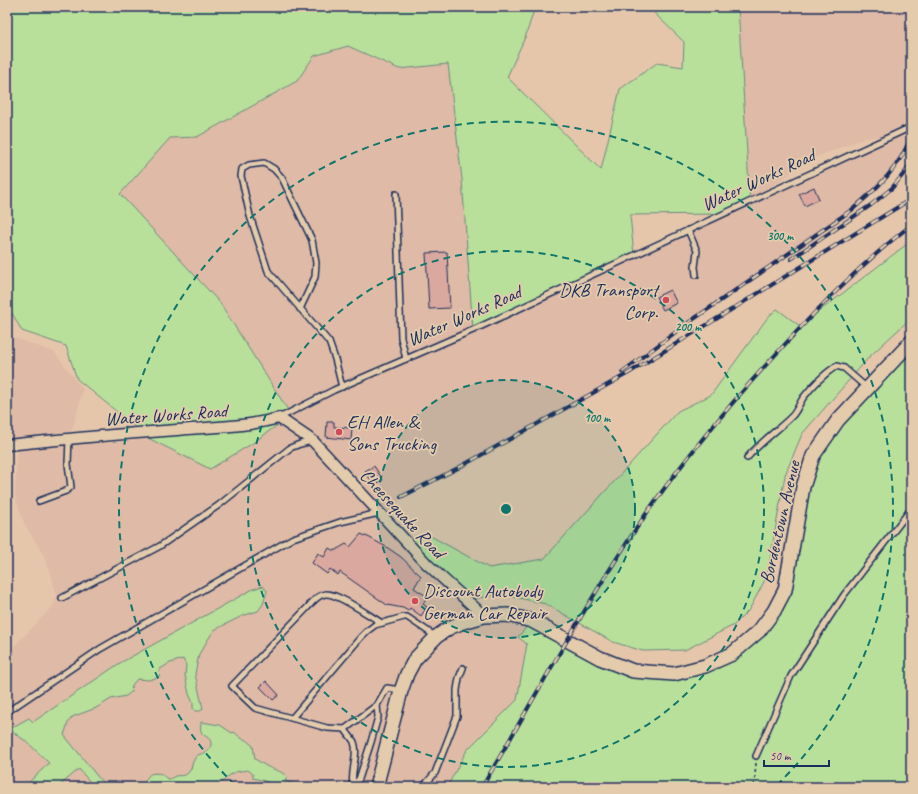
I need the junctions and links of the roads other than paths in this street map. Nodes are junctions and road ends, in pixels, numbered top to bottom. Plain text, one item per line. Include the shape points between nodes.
1 (911, 127) edge
2 (396, 194) dead end
3 (688, 230) junction
4 (696, 275) dead end
5 (300, 309) junction
6 (911, 342) edge
7 (406, 359) junction
8 (342, 387) junction
9 (867, 389) junction
10 (279, 418) junction
11 (69, 438) junction
12 (313, 441) junction
13 (7, 445) edge
14 (747, 458) dead end
15 (39, 501) dead end
16 (911, 509) edge
17 (380, 513) junction
18 (62, 598) dead end
19 (484, 616) junction
20 (382, 623) junction
21 (436, 637) junction
22 (463, 668) dead end
23 (401, 690) junction
24 (377, 706) junction
25 (7, 712) edge
26 (292, 718) junction
27 (345, 729) junction
28 (756, 756) road end
29 (352, 786) edge
30 (376, 787) edge
31 (422, 787) edge

1 - 3 lane, Water Works Road
2 - 7 lane via 401,338
3 - 4 lane via 696,251
3 - 7 lane, Water Works Road
5 - 5 lane via 268,271 250,216 241,176 242,169 249,165 264,163 282,178 312,240 316,263 315,277
5 - 8 lane via 329,342
6 - 9 main road, Bordentown Avenue
7 - 8 lane, Water Works Road
8 - 10 lane, Water Works Road
9 - 14 lane via 844,368 836,366 818,380 791,417
9 - 19 main road, Bordentown Avenue via 838,420 814,456 803,487 785,590 759,631 732,654 704,666 674,674 633,671 600,658 532,621 508,615
10 - 11 street, Water Works Road via 237,426
10 - 12 street, Cheesequake Road
11 - 13 street, Water Works Road
11 - 15 lane via 68,464 71,487
12 - 17 street, Cheesequake Road
12 - 18 lane via 290,448 219,505 160,546
16 - 28 lane via 844,595 791,676
17 - 19 street, Cheesequake Road via 427,564
17 - 25 lane via 340,522 293,538 100,649
19 - 21 main road, Bordentown Avenue via 449,628
20 - 21 lane via 407,617
20 - 26 lane via 367,631
20 - 26 lane via 339,597 321,595 232,686 255,708
21 - 23 main road, Bordentown Avenue via 415,659
22 - 31 lane via 457,690 457,716 435,773
23 - 24 lane via 387,688
23 - 30 main road, Bordentown Avenue
24 - 27 lane
24 - 29 lane via 378,717 371,742 359,779
26 - 27 lane via 327,728
27 - 29 lane via 354,742

